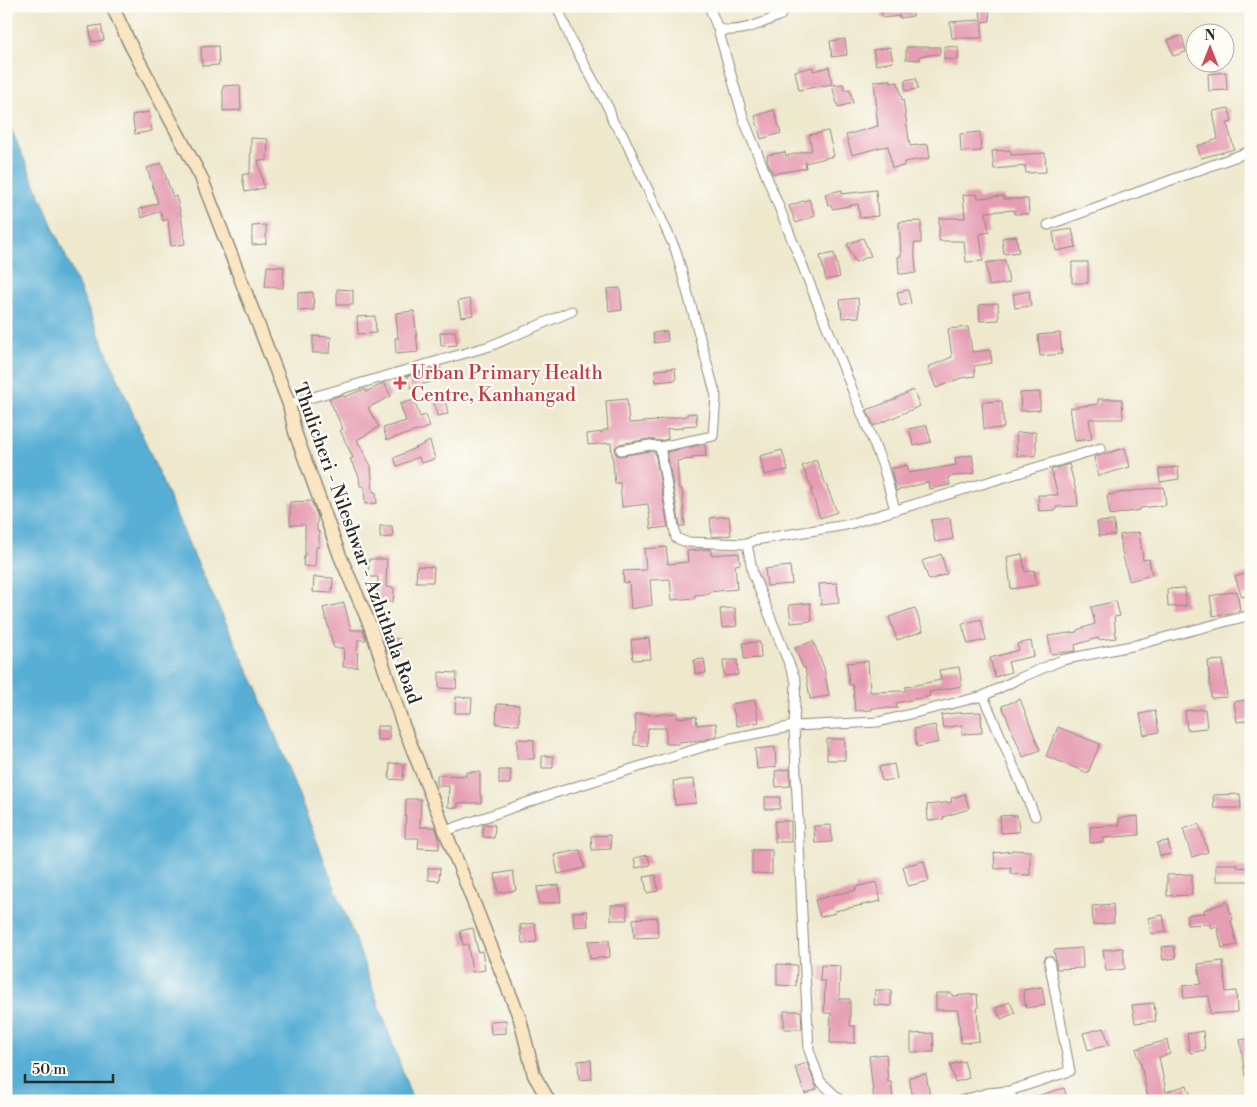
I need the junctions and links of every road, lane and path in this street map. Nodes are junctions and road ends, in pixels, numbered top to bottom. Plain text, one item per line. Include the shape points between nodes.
1 (112, 6) edge
2 (558, 6) edge
3 (709, 6) edge
4 (781, 15) dead end
5 (718, 29) junction
6 (1251, 151) edge
7 (1048, 225) dead end
8 (572, 311) dead end
9 (289, 404) junction
10 (660, 447) junction
11 (1102, 448) dead end
12 (621, 450) dead end
13 (895, 510) junction
14 (747, 544) junction
15 (1251, 615) edge
16 (983, 696) junction
17 (794, 726) junction
18 (1035, 816) dead end
19 (445, 831) junction
20 (1049, 961) dead end
21 (1009, 1091) junction
22 (549, 1101) edge
23 (841, 1101) edge
24 (960, 1101) edge
25 (1014, 1101) edge

1 - 9 main road, Thulicheri - Nileshwar - Azhithala Road via 201,177
2 - 10 street via 572,42 613,122 623,135 676,251 716,396 712,436
3 - 5 street
4 - 5 street via 744,28
5 - 13 street via 744,120 883,466
6 - 7 street
8 - 9 street via 490,346
9 - 19 main road, Thulicheri - Nileshwar - Azhithala Road via 295,432 340,556 370,626 403,724
10 - 12 street via 650,445
10 - 14 street via 676,538 686,542
11 - 13 street
13 - 14 street via 846,525
14 - 17 street via 753,574 796,681
15 - 16 street via 1136,645 1062,660
16 - 17 street via 878,722
16 - 18 street
17 - 19 street via 728,739
17 - 23 street via 809,1050 820,1081
19 - 22 main road, Thulicheri - Nileshwar - Azhithala Road via 520,1019 534,1075
20 - 21 street via 1070,1071
21 - 24 street
21 - 25 street

